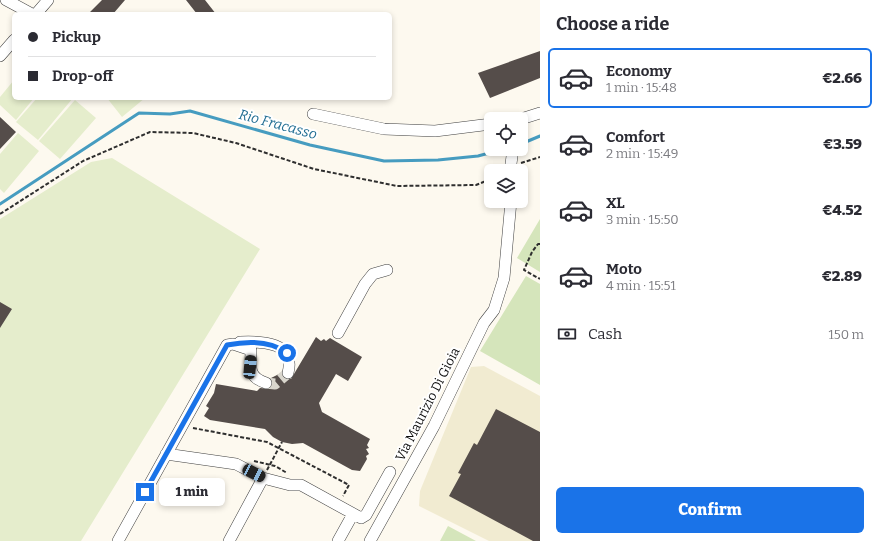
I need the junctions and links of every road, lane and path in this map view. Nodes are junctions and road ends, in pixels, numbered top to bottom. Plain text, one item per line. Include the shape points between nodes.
1 (6, 0) edge
2 (48, 0) edge
3 (28, 12) edge
4 (38, 12) edge
5 (12, 42) edge
6 (0, 56) edge
7 (313, 114) dead end
8 (540, 114) edge
9 (528, 117) edge
10 (484, 125) edge
11 (540, 157) edge
12 (523, 164) edge
13 (484, 181) edge
14 (510, 208) edge
15 (0, 214) edge
16 (540, 244) edge
17 (387, 270) dead end
18 (540, 279) edge
19 (338, 333) dead end
20 (233, 344) junction
21 (288, 373) dead end
22 (266, 383) dead end
23 (181, 426) junction
24 (282, 442) dead end
25 (166, 454) junction
26 (236, 464) junction
27 (270, 464) junction
28 (390, 472) dead end
29 (263, 478) junction
30 (301, 485) junction
31 (338, 506) junction
32 (353, 514) junction
33 (118, 541) edge
34 (229, 541) edge
35 (338, 541) edge
36 (370, 541) edge

1 - 3 street
2 - 4 street
5 - 6 street
7 - 10 street via 384,129 435,131
8 - 9 street
11 - 12 path
13 - 15 path via 476,184 397,186 314,169 236,143 192,133 150,132 83,161
14 - 36 street, Via Maurizio Di Gioia via 504,278 494,310 484,323 434,426
16 - 18 path via 532,252 524,270
17 - 19 street via 373,274 365,284
20 - 21 street via 259,342 278,346 287,353 290,364
20 - 22 street via 251,350 252,374
20 - 23 street via 224,348
23 - 25 street
23 - 31 path via 267,442 285,449 349,484
24 - 27 path
25 - 26 street
25 - 33 street
26 - 27 path via 241,460
26 - 29 street
27 - 29 path
27 - 30 path via 287,473
28 - 32 street via 366,515 361,518
29 - 30 street
29 - 34 street
30 - 31 street
31 - 32 street
32 - 35 street

